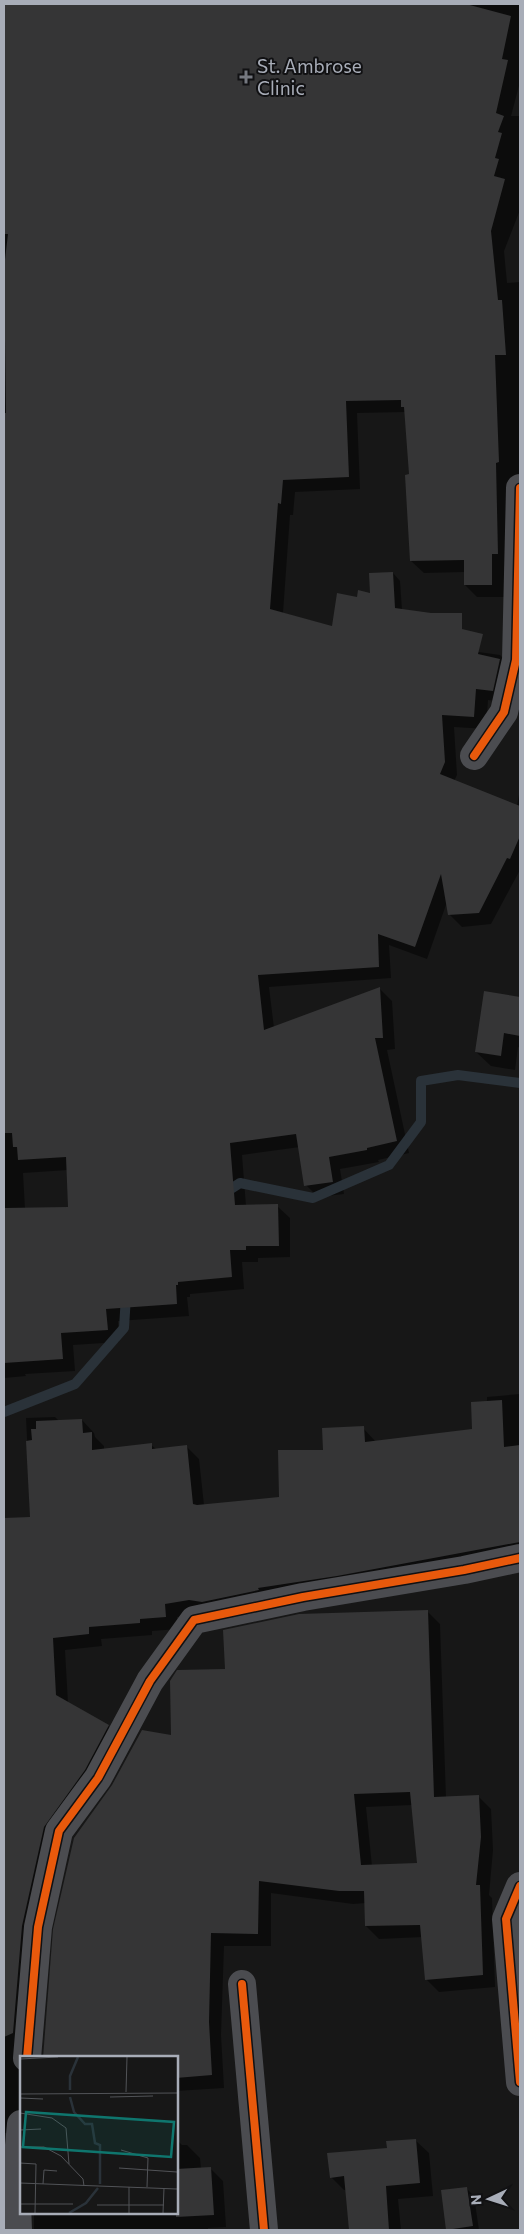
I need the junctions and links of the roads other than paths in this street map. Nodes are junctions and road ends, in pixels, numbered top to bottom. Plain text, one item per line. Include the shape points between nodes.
1 (520, 488) edge
2 (474, 756) dead end
3 (520, 1558) edge
4 (520, 1886) edge
5 (242, 1984) dead end
6 (27, 2056) edge
7 (520, 2082) edge
8 (20, 2135) edge
9 (18, 2230) edge
10 (264, 2230) edge

1 - 2 street via 516,660 504,712
3 - 6 street via 194,1620 150,1681 98,1778 58,1831 38,1927
4 - 7 street via 506,1919
5 - 10 street
8 - 9 street via 16,2178

